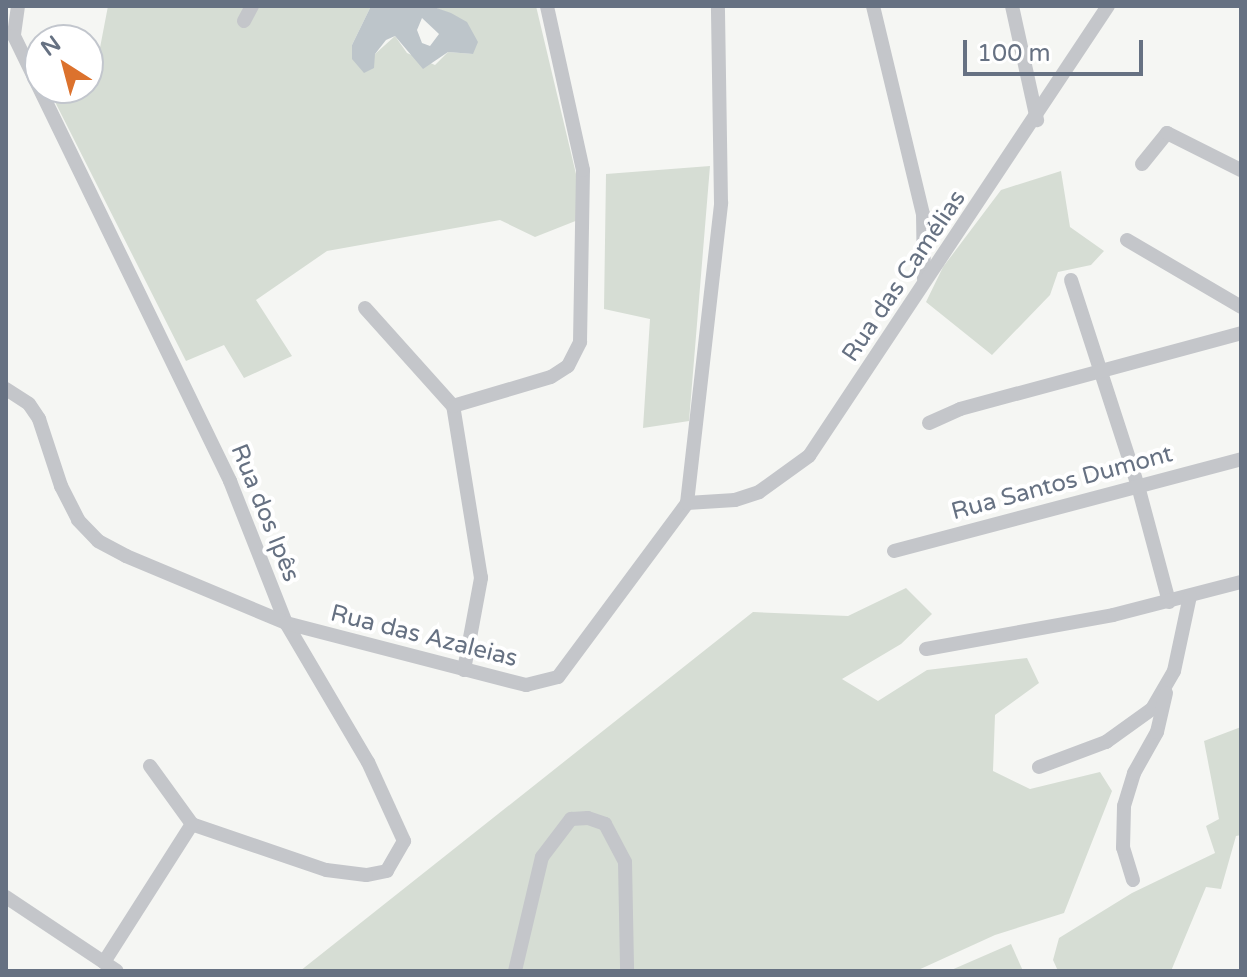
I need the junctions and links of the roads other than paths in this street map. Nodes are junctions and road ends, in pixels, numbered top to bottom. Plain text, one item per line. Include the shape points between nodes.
1 (18, 6) edge
2 (252, 6) edge
3 (547, 6) edge
4 (718, 6) edge
5 (873, 6) edge
6 (1012, 6) edge
7 (1108, 6) edge
8 (244, 21) dead end
9 (10, 36) edge
10 (1037, 120) junction
11 (1142, 164) dead end
12 (1241, 170) edge
13 (1127, 240) dead end
14 (1071, 280) dead end
15 (923, 284) junction
16 (1241, 307) edge
17 (365, 308) dead end
18 (1241, 333) edge
19 (1099, 372) junction
20 (6, 389) edge
21 (453, 406) junction
22 (929, 423) dead end
23 (1241, 459) edge
24 (1138, 486) junction
25 (687, 503) junction
26 (894, 551) dead end
27 (1241, 582) edge
28 (1190, 596) junction
29 (1169, 602) junction
30 (286, 623) junction
31 (926, 649) dead end
32 (464, 670) junction
33 (1166, 688) junction
34 (150, 766) dead end
35 (1039, 767) dead end
36 (192, 824) junction
37 (1133, 880) dead end
38 (6, 897) edge
39 (104, 962) junction
40 (117, 971) edge
41 (515, 971) edge
42 (627, 971) edge

1 - 9 street, Rua dos Ipês
2 - 8 street
3 - 21 street via 583,170 580,342 568,366 551,377
4 - 25 street via 721,203
5 - 15 street via 923,214
6 - 10 street
7 - 10 street, Rua das Camélias
9 - 30 street, Rua dos Ipês via 230,481
10 - 15 street, Rua das Camélias
11 - 12 street via 1167,133
13 - 16 street
14 - 19 street
15 - 25 street, Rua das Camélias via 799,467 747,497
17 - 21 street
18 - 19 street
19 - 22 street via 960,409
19 - 24 street
20 - 30 street, Rua das Azaleias via 29,404 39,419 61,486 78,520 98,541
21 - 32 street via 481,578
23 - 24 street, Rua Santos Dumont
24 - 26 street, Rua Santos Dumont
24 - 29 street
25 - 32 street, Rua das Azaleias via 558,677 526,685
27 - 28 street
28 - 29 street
28 - 33 street
29 - 31 street
30 - 32 street, Rua das Azaleias
30 - 36 street, Rua dos Ipês via 392,808 404,841 401,852 378,875 326,870
33 - 35 street via 1127,731
33 - 37 street via 1157,732 1134,773 1124,806 1123,848
34 - 36 street
36 - 39 street
38 - 39 street
39 - 40 street
41 - 42 street via 542,857 571,819 588,818 605,824 625,862

